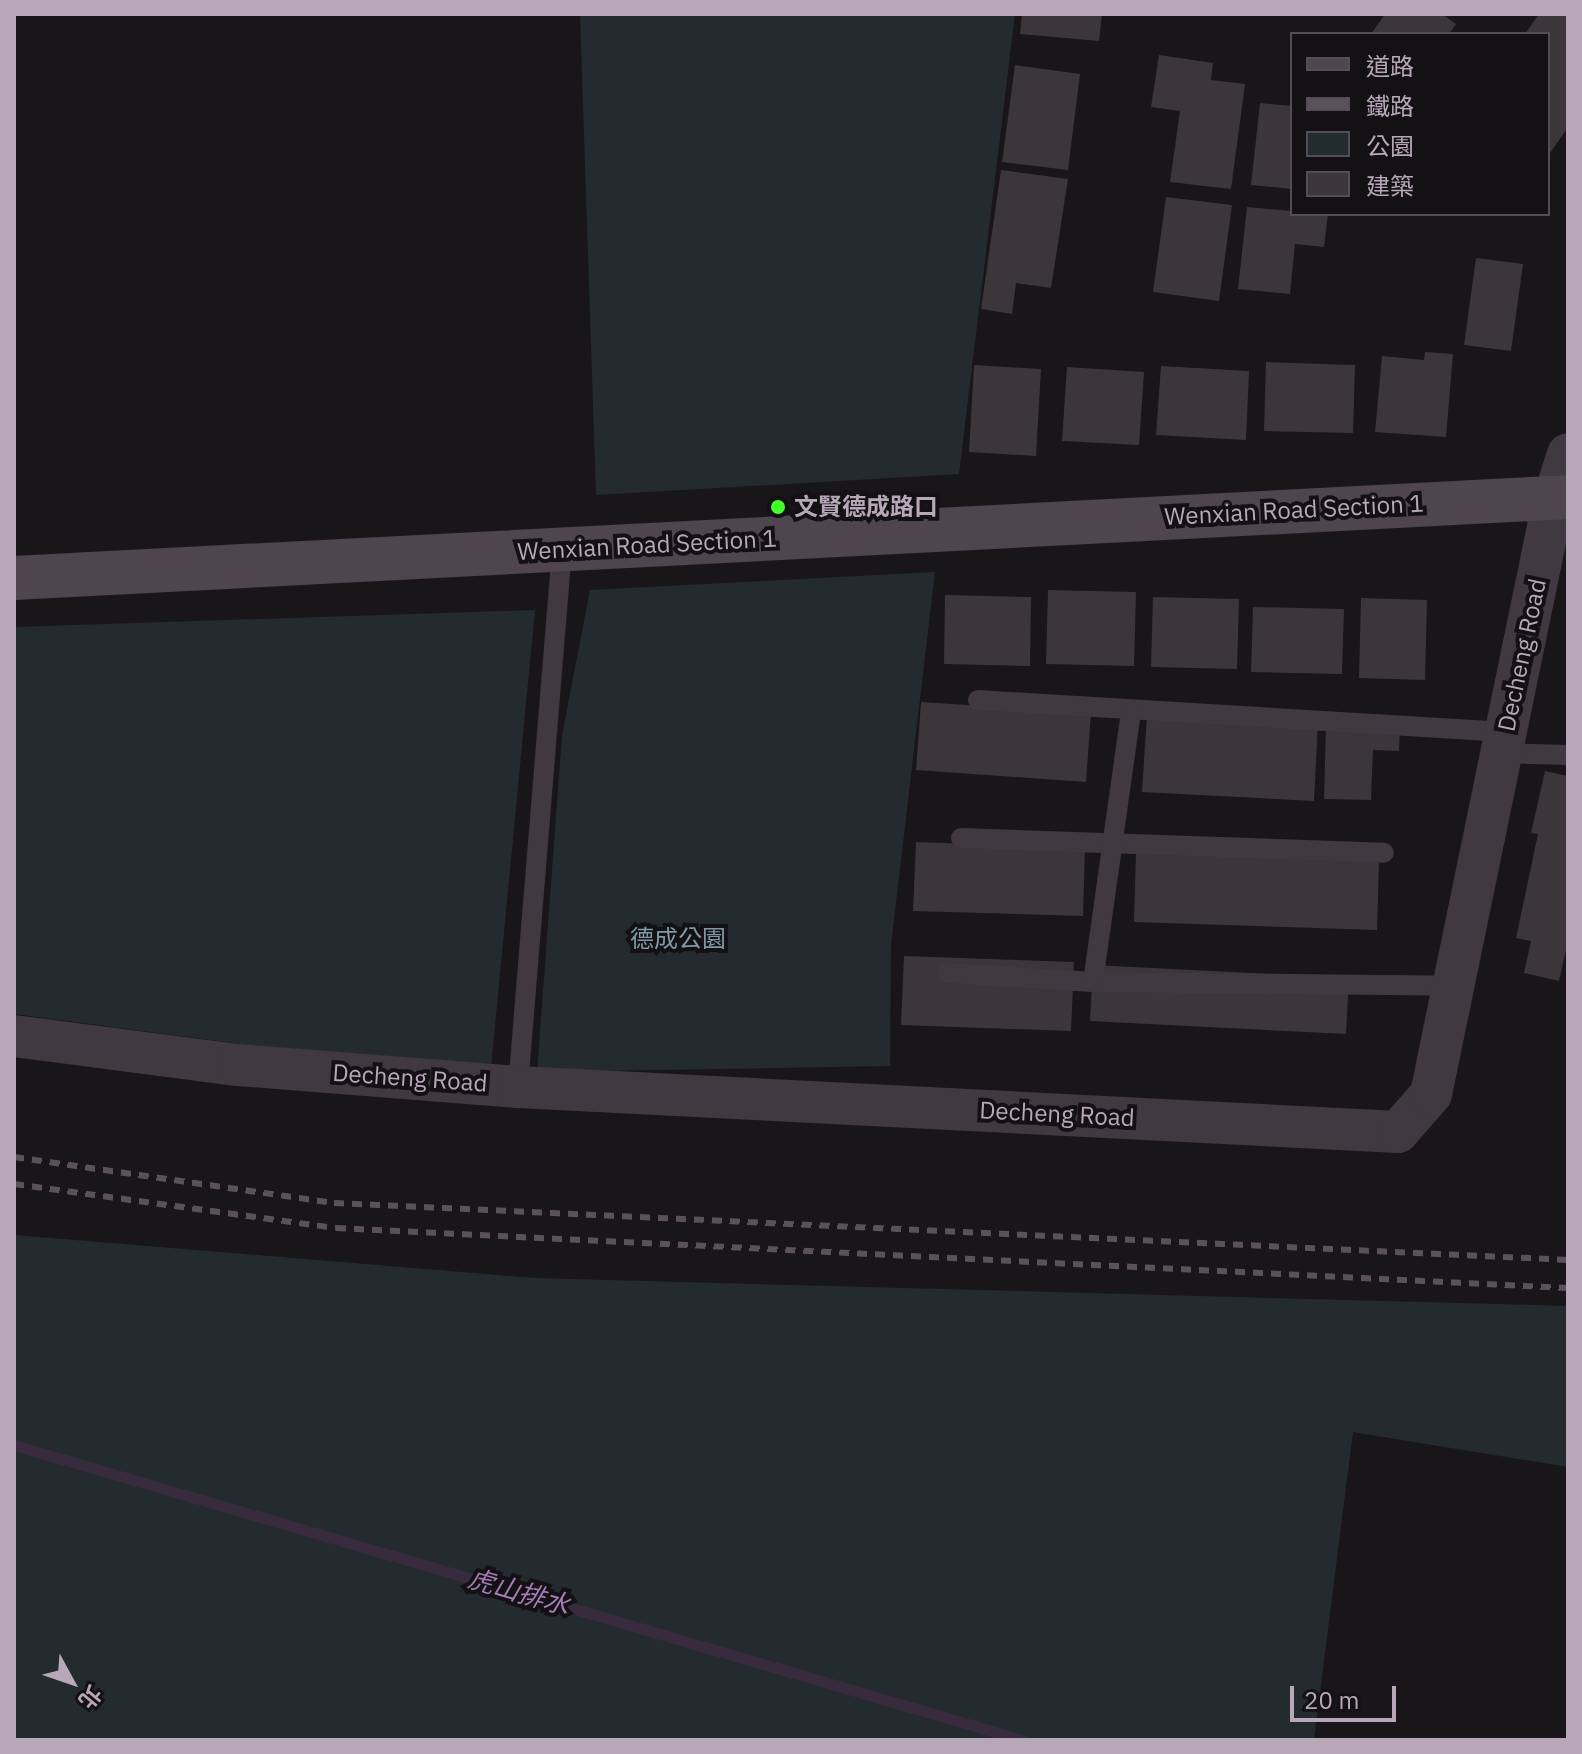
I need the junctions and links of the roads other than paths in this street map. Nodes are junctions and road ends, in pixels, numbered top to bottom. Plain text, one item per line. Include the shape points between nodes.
1 (1568, 454) edge
2 (1561, 498) edge
3 (562, 550) junction
4 (14, 578) edge
5 (978, 700) dead end
6 (1131, 710) junction
7 (1504, 743) junction
8 (1568, 755) edge
9 (961, 838) dead end
10 (1113, 846) junction
11 (1384, 853) dead end
12 (948, 973) dead end
13 (1093, 982) junction
14 (1453, 986) junction
15 (14, 1036) edge
16 (518, 1087) junction

1 - 2 street, Decheng Road
2 - 3 street, Wenxian Road Section 1
2 - 7 street, Decheng Road
3 - 4 street, Wenxian Road Section 1
3 - 16 lane
5 - 6 lane
6 - 7 lane
6 - 10 lane
7 - 8 lane
7 - 14 street, Decheng Road
9 - 10 lane
10 - 11 lane
10 - 13 lane
12 - 13 lane
13 - 14 lane
14 - 16 street, Decheng Road via 1431,1094 1398,1132
15 - 16 street, Decheng Road via 238,1065

